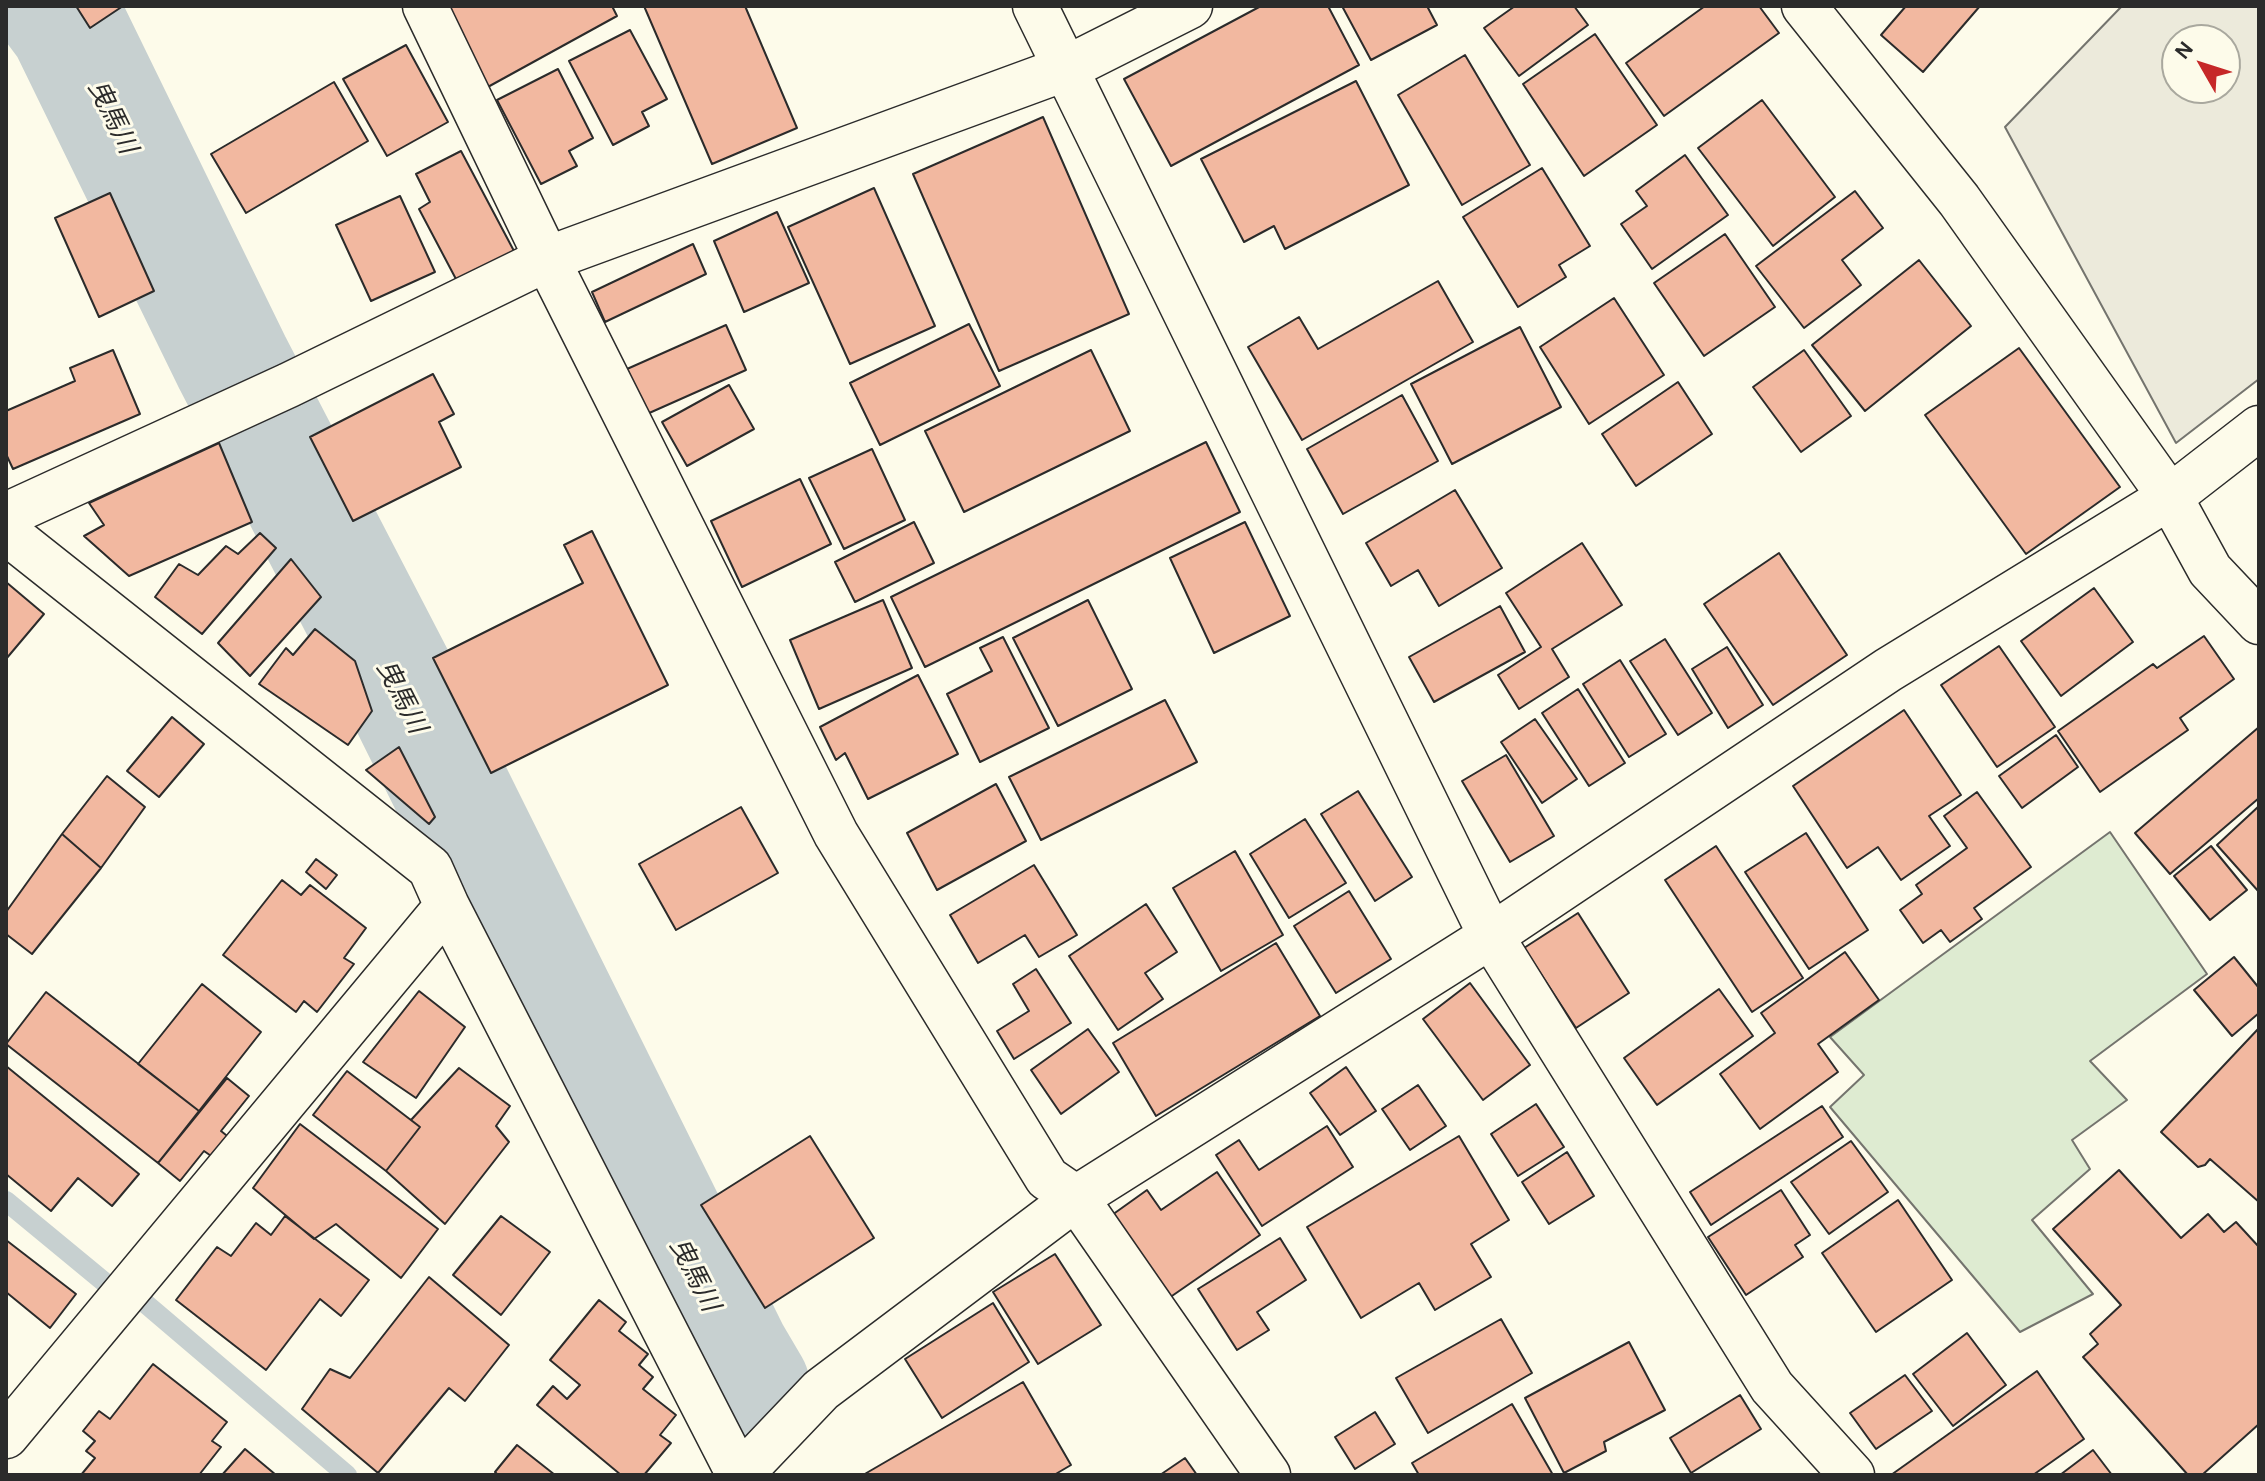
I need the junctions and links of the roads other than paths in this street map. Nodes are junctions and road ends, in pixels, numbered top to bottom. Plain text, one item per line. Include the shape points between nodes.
1 (425, 6) edge
2 (1035, 6) edge
3 (1190, 6) edge
4 (1804, 6) edge
5 (1067, 68) junction
6 (547, 259) junction
7 (2259, 428) edge
8 (2170, 497) junction
9 (6, 515) edge
10 (6, 532) edge
11 (2259, 622) edge
12 (447, 906) junction
13 (1491, 936) junction
14 (1076, 1198) junction
15 (6, 1436) edge
16 (739, 1475) edge
17 (1268, 1475) edge
18 (1852, 1475) edge

1 - 6 street
2 - 5 street
3 - 5 street
4 - 8 street via 1959,200
5 - 6 street
5 - 13 street
6 - 9 street
6 - 14 street via 836,834 1047,1178
7 - 8 street
8 - 11 street via 2210,570
8 - 13 street via 1888,670
10 - 12 street via 430,868
12 - 15 street
12 - 16 street
13 - 14 street
13 - 18 street via 1772,1387
14 - 16 street via 821,1390
14 - 17 street

